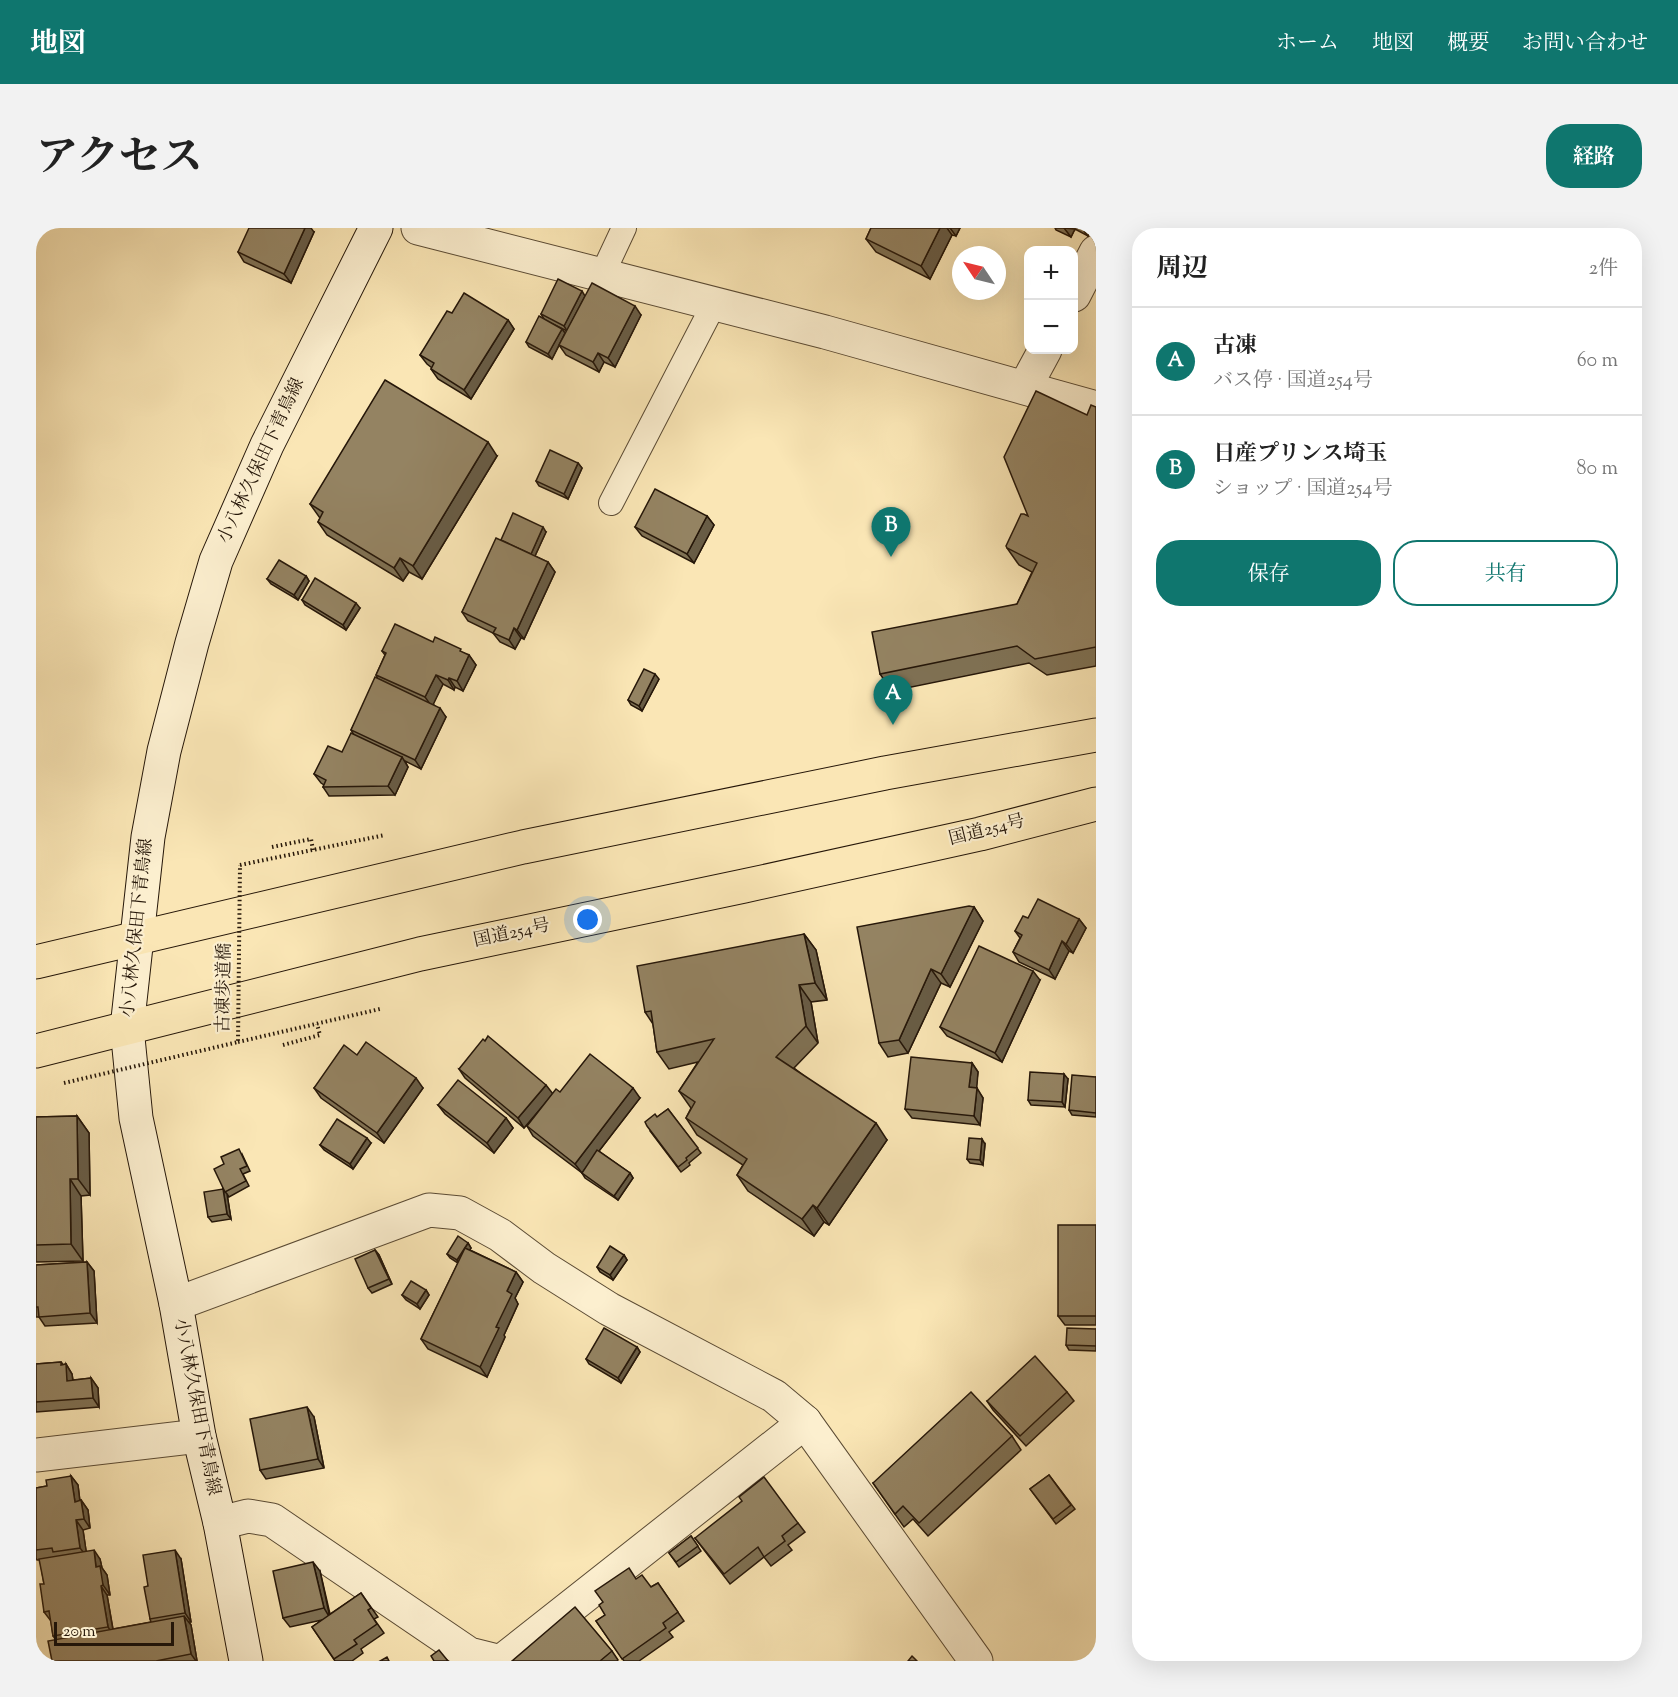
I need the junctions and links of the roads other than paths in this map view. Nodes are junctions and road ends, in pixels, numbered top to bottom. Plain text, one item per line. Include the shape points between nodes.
1 (376, 228) edge
2 (418, 228) edge
3 (624, 228) edge
4 (1096, 252) edge
5 (602, 275) junction
6 (1078, 287) edge
7 (714, 304) junction
8 (1043, 354) edge
9 (1025, 387) junction
10 (1096, 408) edge
11 (611, 504) dead end
12 (1096, 735) edge
13 (1096, 804) edge
14 (136, 939) junction
15 (36, 962) edge
16 (127, 1028) junction
17 (36, 1051) edge
18 (176, 1304) junction
19 (805, 1422) junction
20 (199, 1436) junction
21 (36, 1455) edge
22 (220, 1523) junction
23 (246, 1661) edge
24 (497, 1661) edge
25 (502, 1661) edge
26 (976, 1661) edge

1 - 14 street, 小八林久保田下青鳥線 via 267,445 216,561 164,751 148,837
2 - 5 street
3 - 5 lane
4 - 6 street
5 - 7 street
7 - 9 street
7 - 11 lane
8 - 9 street
9 - 10 street
12 - 14 highway via 885,773 524,847
13 - 16 highway, 国道254号 via 980,834 420,954
14 - 15 highway
14 - 16 street, 小八林久保田下青鳥線
16 - 17 highway, 国道254号
16 - 18 street, 小八林久保田下青鳥線 via 136,1118
18 - 19 street via 429,1210 460,1213 501,1235 609,1309 774,1396
18 - 20 street, 小八林久保田下青鳥線
19 - 25 street
19 - 26 street
20 - 21 street
20 - 22 street, 小八林久保田下青鳥線
22 - 23 street, 小八林久保田下青鳥線
22 - 24 street via 248,1516 272,1520 469,1654

